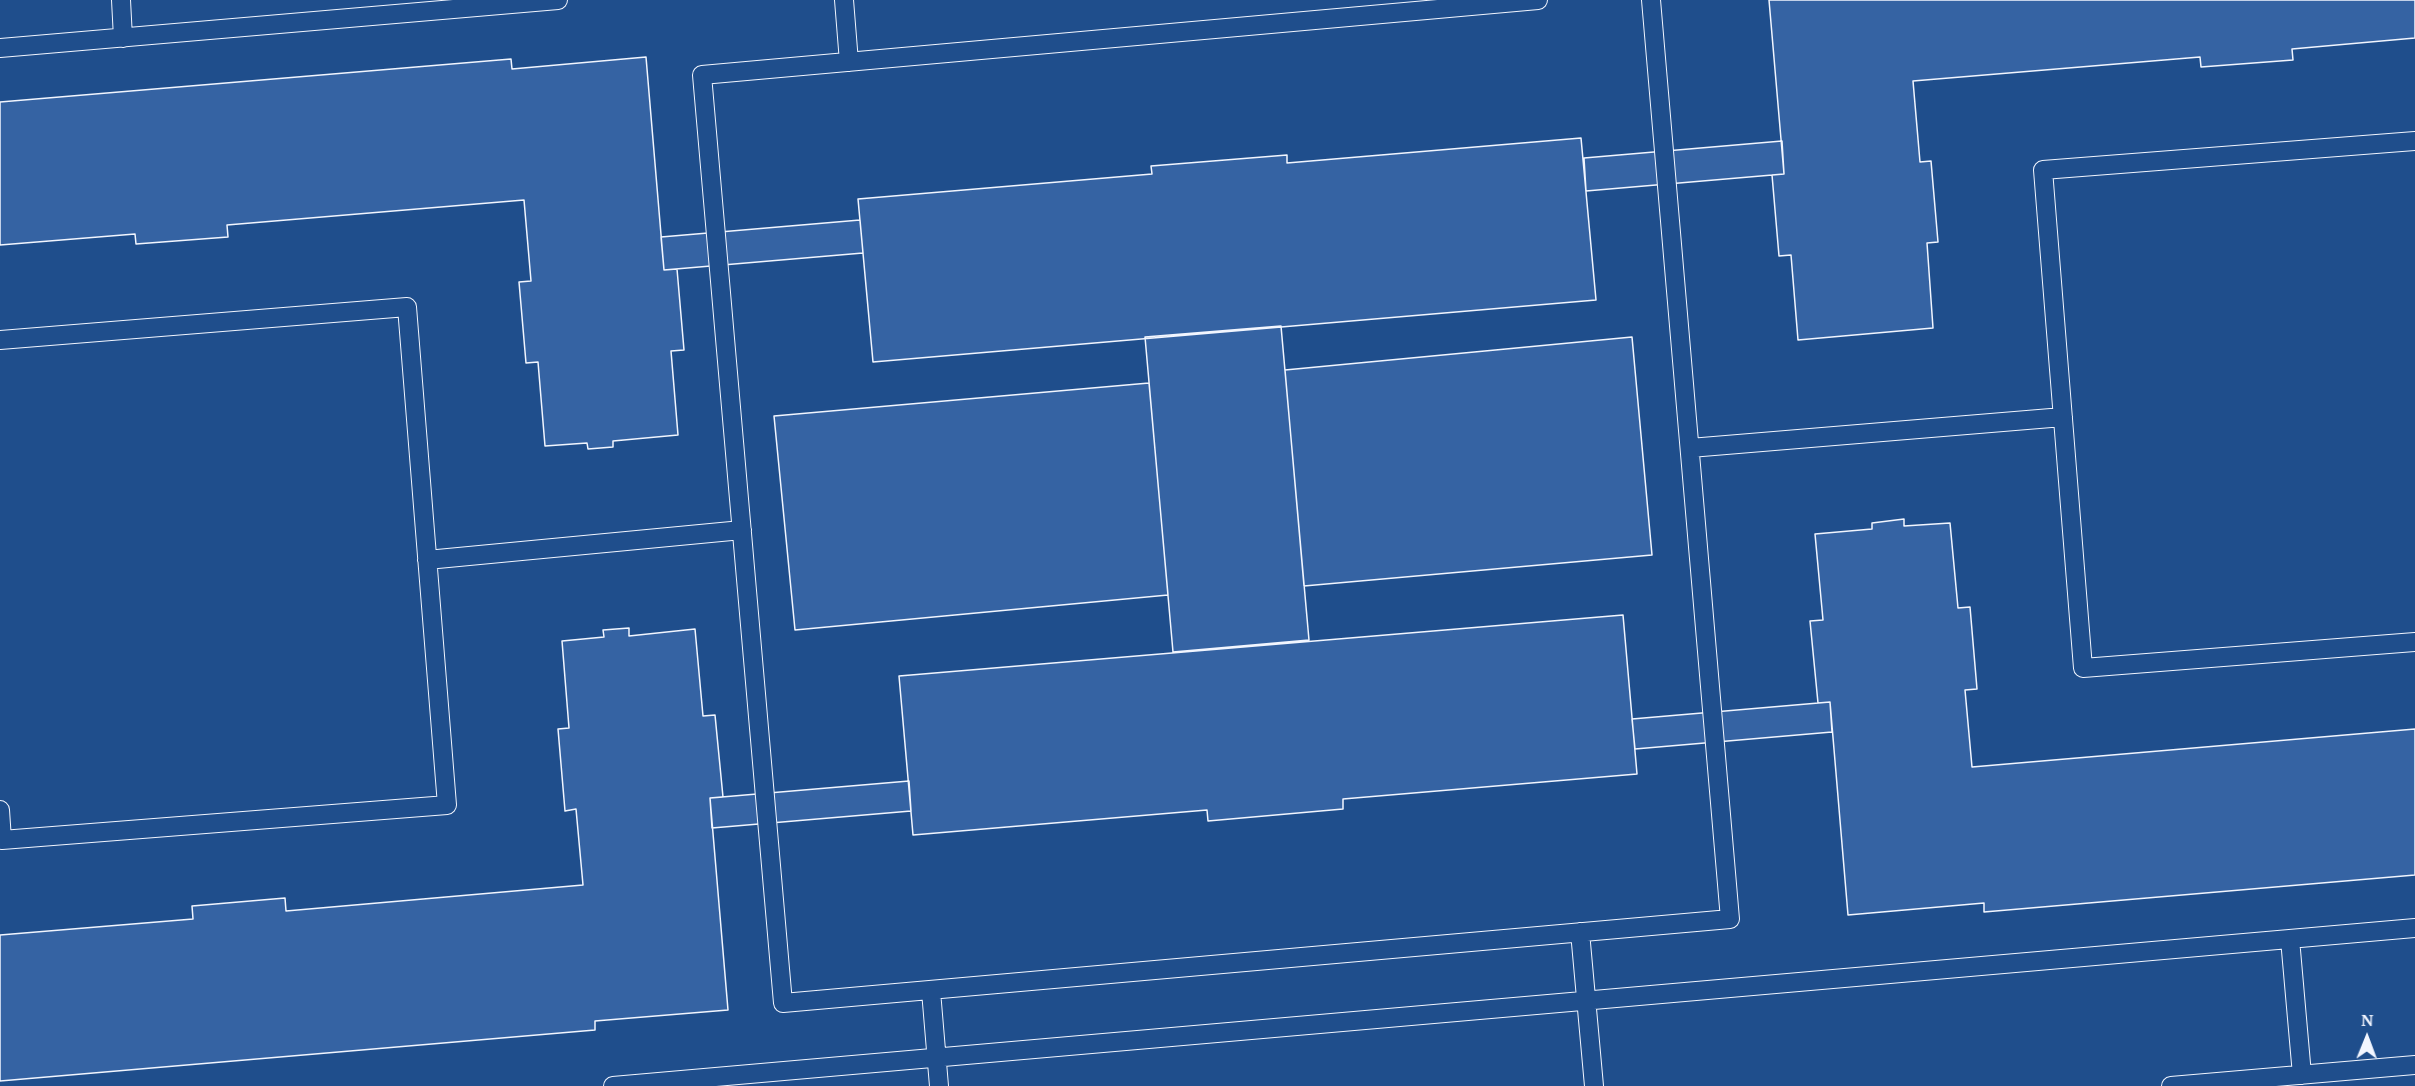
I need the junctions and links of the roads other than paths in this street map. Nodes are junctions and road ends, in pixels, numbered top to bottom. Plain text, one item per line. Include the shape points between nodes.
1 (121, 0) edge
2 (558, 0) edge
3 (844, 0) edge
4 (1538, 0) edge
5 (1651, 0) edge
6 (1482, 3) edge
7 (123, 38) junction
8 (0, 48) edge
9 (849, 62) junction
10 (2415, 141) edge
11 (0, 340) edge
12 (2063, 417) junction
13 (1690, 448) junction
14 (742, 530) junction
15 (428, 560) junction
16 (2415, 642) edge
17 (0, 810) edge
18 (2415, 928) edge
19 (1580, 932) junction
20 (2290, 939) junction
21 (931, 991) junction
22 (1586, 1000) junction
23 (937, 1058) junction
24 (2415, 1065) edge
25 (2302, 1075) junction
26 (613, 1086) edge
27 (939, 1086) edge
28 (1594, 1086) edge
29 (2171, 1086) edge

1 - 7 lane
2 - 7 lane
3 - 9 lane
4 - 6 lane
5 - 13 lane
6 - 9 lane
7 - 8 lane
9 - 14 lane via 702,75
10 - 12 lane via 2043,170
11 - 15 lane via 407,307
12 - 13 lane
12 - 16 lane via 2083,668
13 - 19 lane via 1730,919
14 - 15 lane
14 - 21 lane via 783,1003
15 - 17 lane via 447,805 2,840
18 - 20 lane
19 - 21 lane
19 - 22 lane
20 - 22 lane
20 - 25 lane
21 - 23 lane
22 - 23 lane
22 - 28 lane
23 - 26 lane
23 - 27 lane
24 - 25 lane
25 - 29 lane

